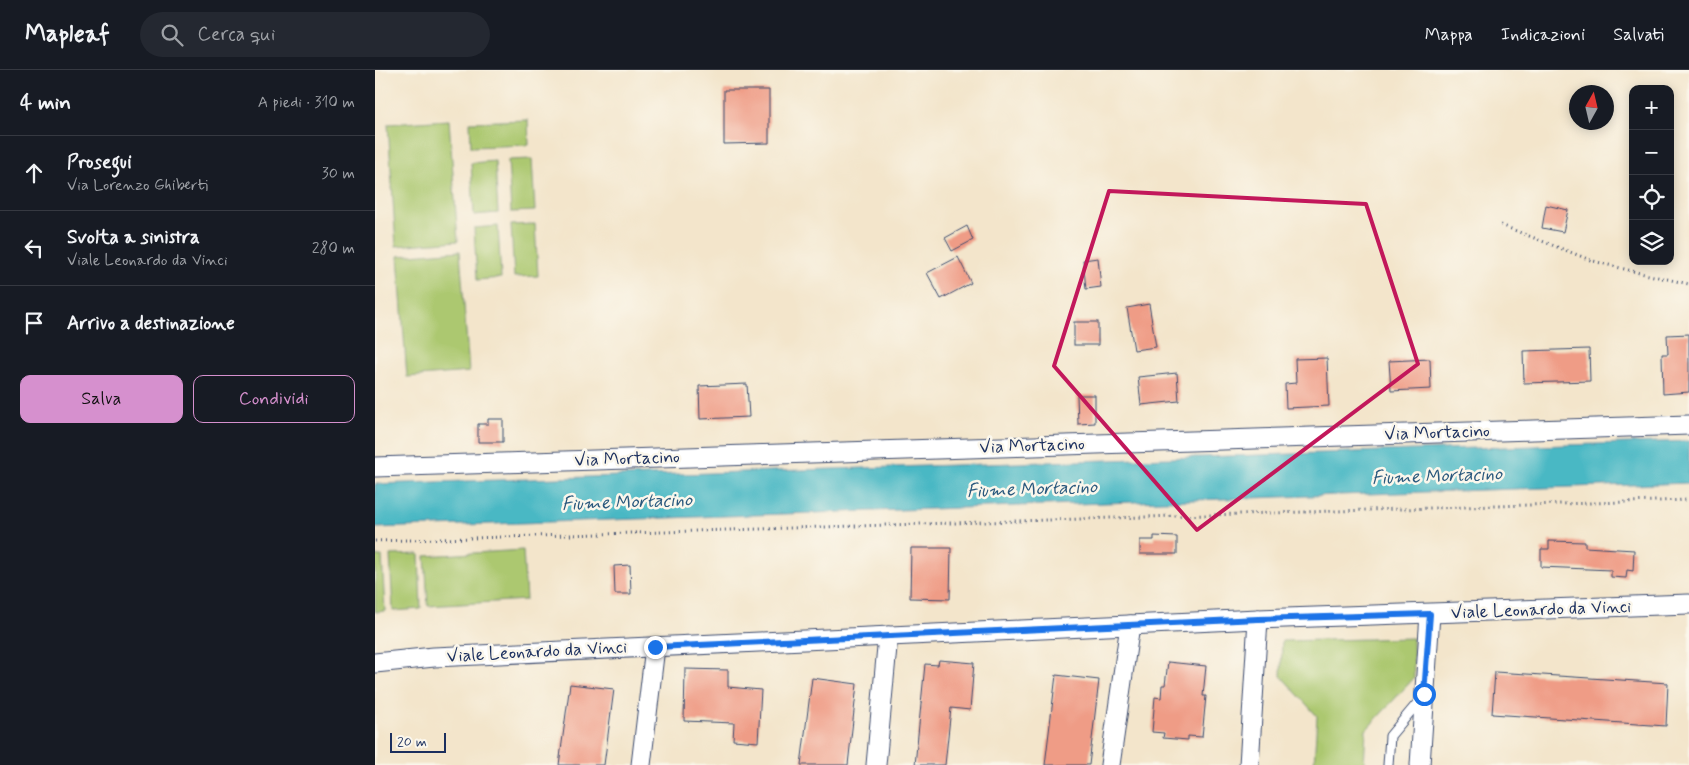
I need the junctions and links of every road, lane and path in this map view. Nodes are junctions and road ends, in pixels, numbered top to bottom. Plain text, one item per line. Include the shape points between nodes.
1 (1501, 225) dead end
2 (1689, 284) edge
3 (1689, 425) edge
4 (375, 467) edge
5 (1689, 500) edge
6 (375, 541) edge
7 (1689, 604) edge
8 (1430, 614) junction
9 (1258, 619) junction
10 (1130, 625) junction
11 (889, 636) junction
12 (655, 647) junction
13 (375, 663) edge
14 (1424, 694) junction
15 (641, 765) edge
16 (876, 765) edge
17 (1110, 765) edge
18 (1249, 765) edge
19 (1388, 765) edge
20 (1420, 765) edge

1 - 2 path via 1600,263
3 - 4 street, Via Mortacino
5 - 6 path
7 - 8 street, Viale Leonardo da Vinci
8 - 9 street, Viale Leonardo da Vinci
8 - 14 street
9 - 10 street, Viale Leonardo da Vinci
9 - 18 street
10 - 11 street, Viale Leonardo da Vinci
10 - 17 street
11 - 12 street, Viale Leonardo da Vinci
11 - 16 street
12 - 13 street, Viale Leonardo da Vinci via 434,657
12 - 15 street
14 - 19 lane via 1390,736
14 - 20 street

